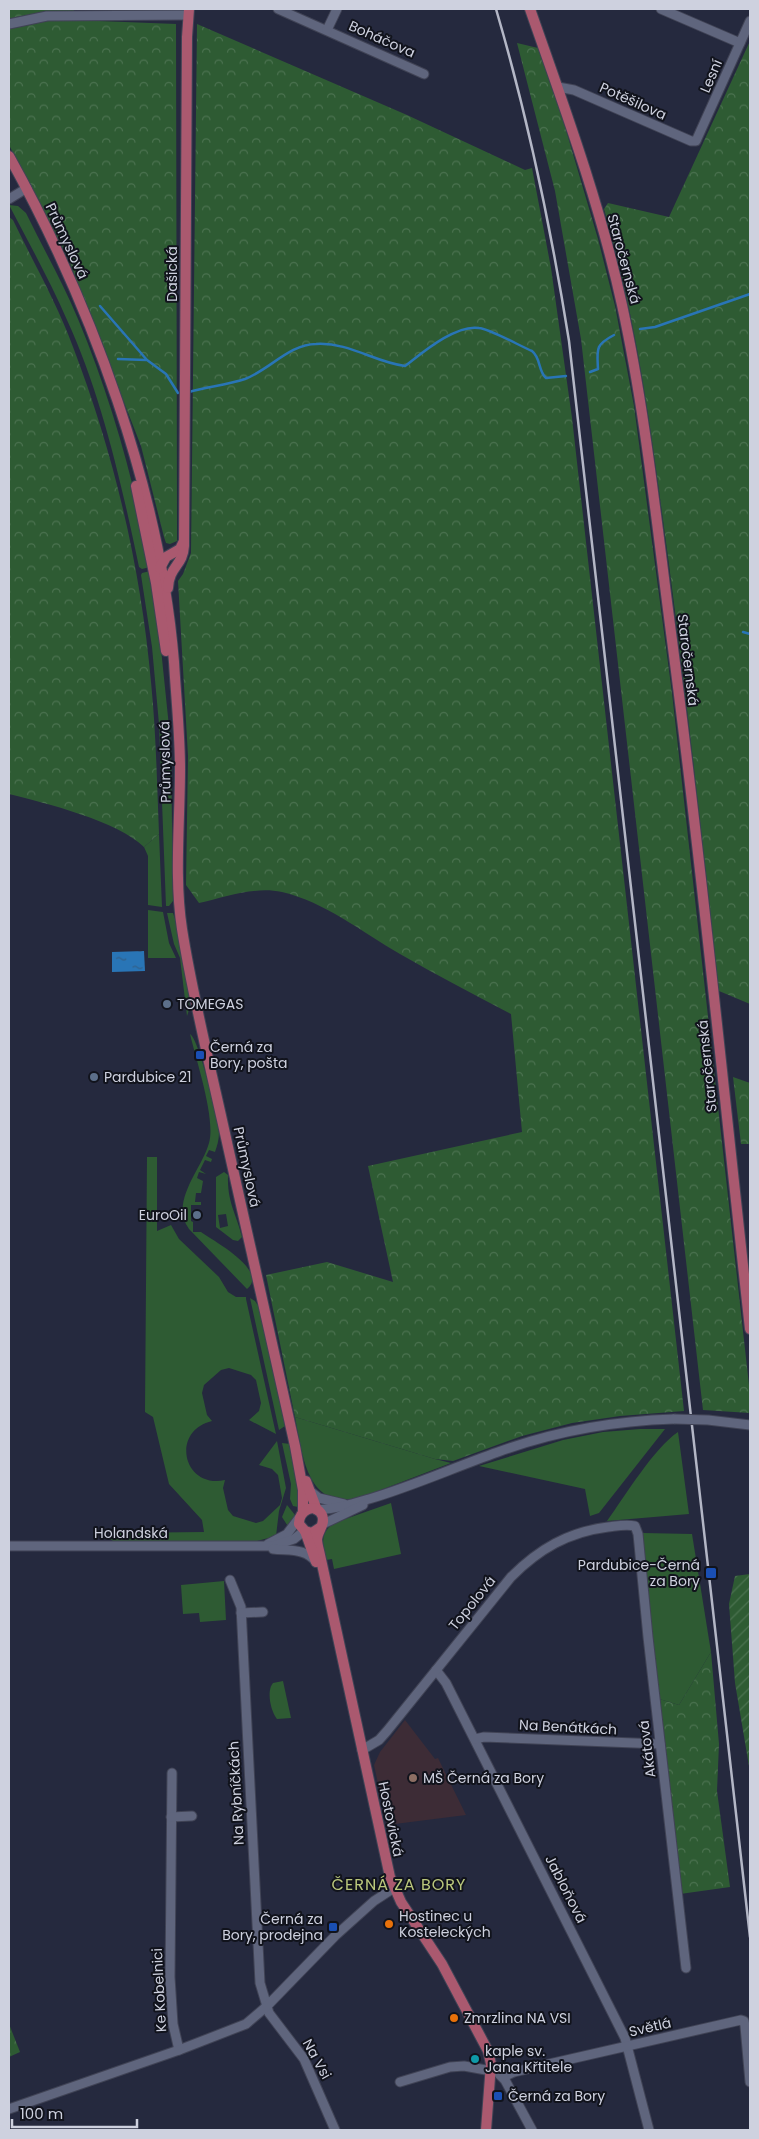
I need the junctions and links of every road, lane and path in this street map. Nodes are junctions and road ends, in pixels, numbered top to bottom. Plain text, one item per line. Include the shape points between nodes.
1 (278, 9) edge
2 (337, 9) edge
3 (530, 9) edge
4 (661, 9) edge
5 (80, 12) edge
6 (189, 12) edge
7 (750, 21) edge
8 (9, 24) edge
9 (327, 30) junction
10 (740, 43) junction
11 (424, 74) dead end
12 (558, 87) junction
13 (696, 142) joint
14 (9, 156) edge
15 (26, 188) junction
16 (9, 199) edge
17 (94, 340) junction
18 (184, 540) junction
19 (157, 547) junction
20 (172, 554) junction
21 (157, 567) junction
22 (175, 567) junction
23 (168, 613) junction
24 (179, 829) junction
25 (750, 1330) edge
26 (750, 1425) edge
27 (295, 1446) junction
28 (309, 1489) junction
29 (388, 1493) junction
30 (354, 1503) junction
31 (317, 1510) junction
32 (301, 1515) junction
33 (322, 1525) junction
34 (636, 1528) joint
35 (304, 1531) junction
36 (9, 1546) edge
37 (253, 1547) junction
38 (316, 1562) junction
39 (230, 1580) dead end
40 (331, 1610) junction
41 (263, 1612) dead end
42 (241, 1613) junction
43 (436, 1670) junction
44 (475, 1740) junction
45 (660, 1744) junction
46 (362, 1750) junction
47 (172, 1773) dead end
48 (192, 1816) dead end
49 (171, 1817) junction
50 (394, 1888) junction
51 (686, 1968) dead end
52 (267, 2006) junction
53 (628, 2046) junction
54 (179, 2050) junction
55 (491, 2070) junction
56 (503, 2077) junction
57 (400, 2082) dead end
58 (750, 2082) edge
59 (9, 2109) edge
60 (335, 2130) edge
61 (486, 2130) edge
62 (532, 2130) edge
63 (649, 2130) edge

1 - 9 street, Boháčova
2 - 9 street, Boháčova
3 - 12 main road, Staročernská
4 - 10 street
5 - 6 street
5 - 8 street
6 - 18 main road, Dašická
7 - 10 street, Lesní
9 - 11 street, Boháčova
10 - 13 street, Lesní
12 - 13 street, Potěšilova via 574,90
12 - 25 main road, Staročernská via 605,237 639,393 679,693
14 - 15 main road, Průmyslová
15 - 16 street
15 - 17 main road, Průmyslová via 59,255
17 - 19 main road, Průmyslová via 131,444
17 - 21 main road, Průmyslová
18 - 20 main road via 181,548
18 - 22 main road, Dašická via 182,559
19 - 20 main road via 162,554
19 - 21 main road, Průmyslová
20 - 21 main road
21 - 22 main road
21 - 23 main road, Průmyslová
21 - 24 main road, Průmyslová via 156,583 175,728
22 - 23 main road, Dašická via 169,576
23 - 24 main road, Průmyslová via 180,749
24 - 27 main road, Průmyslová via 179,893 184,939
26 - 29 street, bridge via 674,1419 563,1432 512,1447
27 - 28 main road, Průmyslová
27 - 32 main road, Průmyslová via 303,1490
28 - 30 street via 316,1497 330,1502
28 - 31 main road, Průmyslová
29 - 30 street
29 - 33 street
30 - 31 street
31 - 32 main road via 310,1508
31 - 33 main road, Hostovická via 323,1518
32 - 35 main road, Hostovická via 299,1524
32 - 37 street, Holandská via 283,1536
33 - 35 main road via 312,1533
33 - 40 main road, Hostovická via 318,1542
34 - 43 street, Topolová via 627,1525 590,1530 559,1540 538,1552 511,1577
34 - 45 street, Akátová
35 - 37 street, Holandská via 279,1545
35 - 38 main road, Hostovická
36 - 37 street, Holandská
37 - 38 street, Holandská via 304,1552
38 - 40 main road, Hostovická
39 - 42 street, Na Rybníčkách via 241,1604
40 - 46 main road, Hostovická
41 - 42 street
42 - 52 street, Na Rybníčkách via 259,1976
43 - 44 street, Jabloňová
43 - 46 street, Topolová via 382,1736
44 - 45 street, Na Benátkách via 484,1737
44 - 53 street, Jabloňová
45 - 51 street, Akátová
46 - 50 main road, Hostovická
47 - 49 street, Ke Kobelnici
48 - 49 street
49 - 54 street, Ke Kobelnici via 170,1978 173,2024
50 - 52 street via 374,1901 335,1936
50 - 55 main road, Hostovická via 442,1964 488,2051
52 - 54 street via 240,2027
52 - 60 street, Na Vsi via 275,2022 304,2059
53 - 56 street, Světlá
53 - 58 street, Světlá via 743,2021
53 - 63 street, Jabloňová
54 - 59 street
55 - 56 street
55 - 57 street via 450,2067
55 - 61 main road, Hostovická
56 - 62 street

